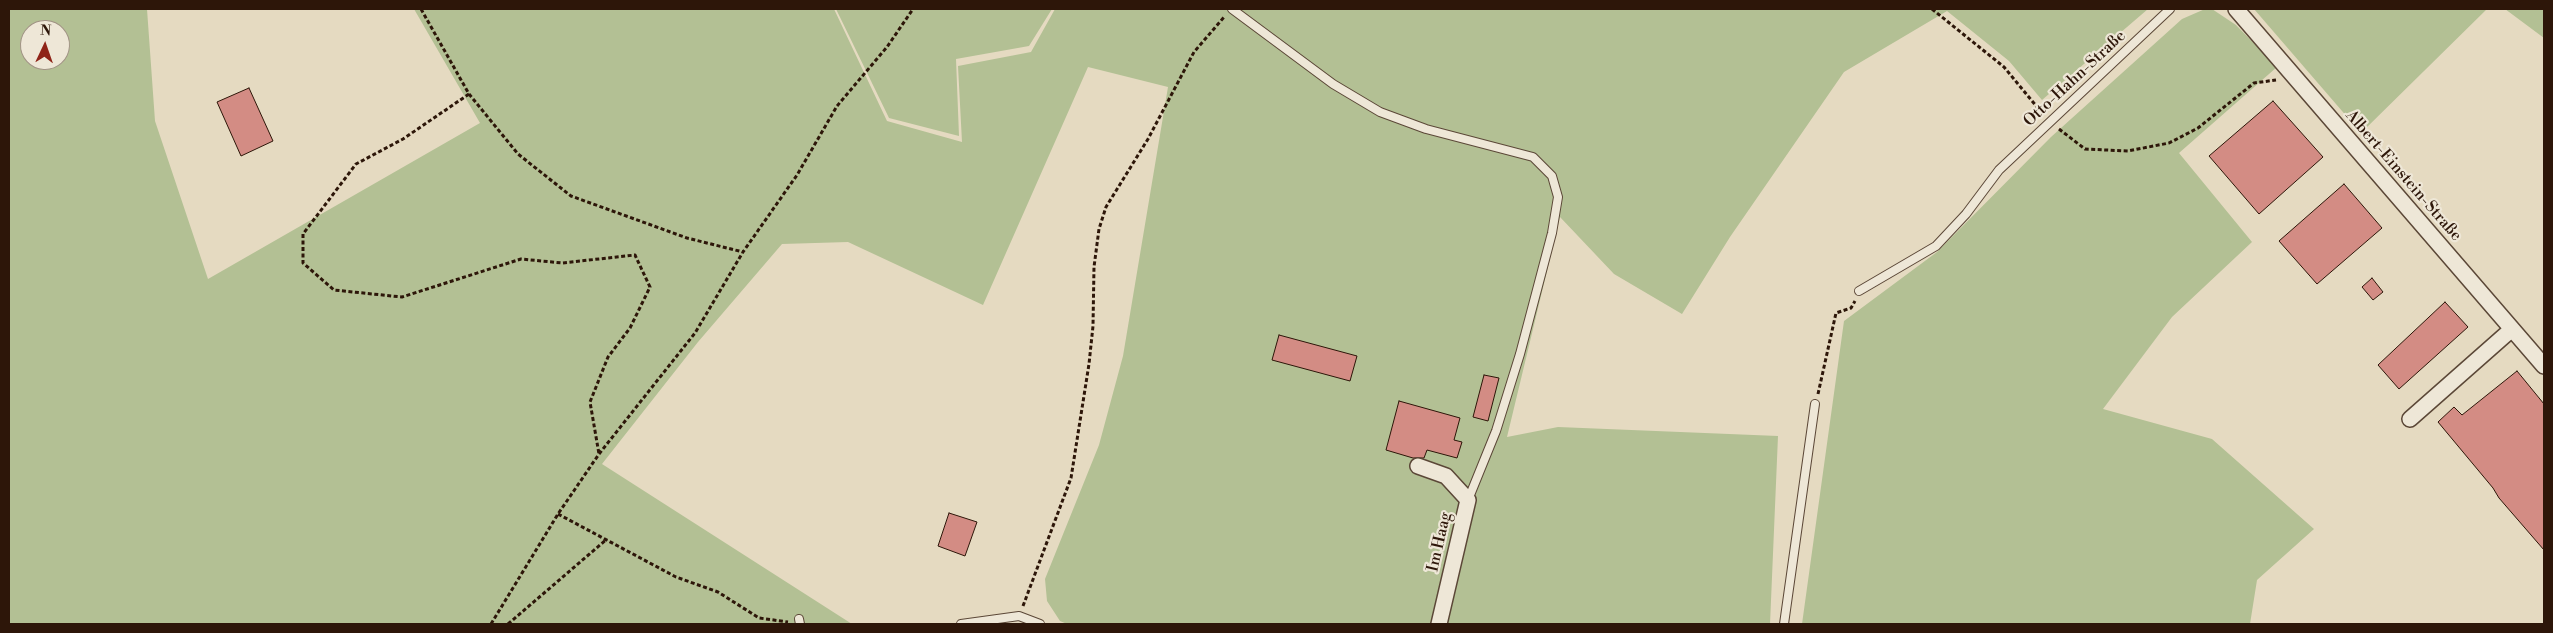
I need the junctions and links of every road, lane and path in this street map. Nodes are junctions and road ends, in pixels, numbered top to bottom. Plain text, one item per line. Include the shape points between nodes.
1 (421, 9) edge
2 (913, 9) edge
3 (1231, 9) edge
4 (1932, 9) edge
5 (2170, 9) edge
6 (2236, 9) edge
7 (2296, 78) junction
8 (469, 94) junction
9 (2049, 121) junction
10 (743, 252) junction
11 (1859, 291) joint
12 (2512, 329) junction
13 (2544, 366) edge
14 (1816, 404) joint
15 (2410, 419) dead end
16 (599, 454) junction
17 (1418, 466) dead end
18 (1468, 500) junction
19 (558, 514) junction
20 (607, 538) junction
21 (1020, 616) junction
22 (800, 621) edge
23 (784, 623) edge
24 (491, 624) edge
25 (508, 624) edge
26 (960, 624) edge
27 (1040, 624) edge
28 (1439, 624) edge
29 (1784, 624) edge

1 - 8 path
2 - 10 path via 888,47 837,106 797,175
3 - 18 lane via 1333,84 1380,112 1426,129 1533,157 1552,176 1558,197 1552,233 1496,431
3 - 21 path via 1194,52 1148,139 1106,207 1099,229 1094,267 1089,364 1071,478
4 - 9 path via 2004,66
5 - 9 lane, Otto-Hahn-Straße
6 - 7 street, Albert-Einstein-Straße
7 - 9 path via 2254,83 2198,128 2169,143 2128,151 2085,149
7 - 12 street, Albert-Einstein-Straße
8 - 10 path via 518,154 571,196 687,238
8 - 16 path via 403,139 356,164 303,234 303,262 334,290 402,297 521,259 562,263 635,256 650,287 630,328 608,357 590,402
9 - 11 lane, Otto-Hahn-Straße via 1999,170 1966,214 1936,246
10 - 16 path via 695,333
11 - 14 path via 1851,308 1836,313
12 - 13 street, Albert-Einstein-Straße
12 - 15 street
14 - 29 lane
16 - 19 path
17 - 18 street, Im Haag via 1446,476
18 - 28 street, Im Haag
19 - 20 path
19 - 24 path
20 - 23 path via 676,577 718,592 759,618
20 - 25 path
21 - 26 lane
21 - 27 lane
22 - 23 path

